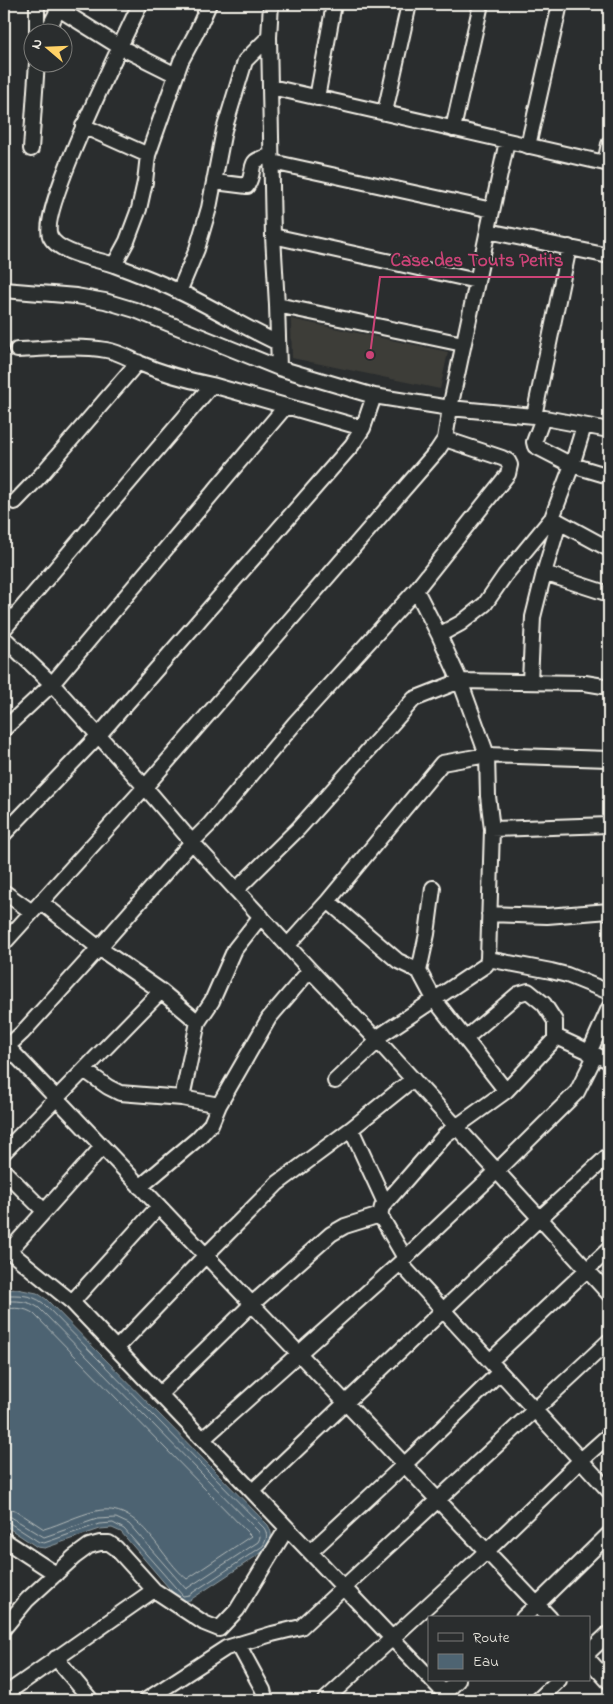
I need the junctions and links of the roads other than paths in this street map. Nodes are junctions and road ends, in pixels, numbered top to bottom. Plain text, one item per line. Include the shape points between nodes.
1 (37, 4) edge
2 (140, 4) edge
3 (209, 4) edge
4 (271, 4) edge
5 (334, 4) edge
6 (409, 4) edge
7 (481, 4) edge
8 (560, 4) edge
9 (60, 7) edge
10 (37, 22) edge
11 (52, 22) edge
12 (269, 37) junction
13 (120, 47) junction
14 (36, 72) edge
15 (176, 75) junction
16 (271, 87) junction
17 (317, 98) junction
18 (384, 112) junction
19 (83, 126) junction
20 (453, 129) junction
21 (507, 141) junction
22 (609, 144) edge
23 (528, 146) junction
24 (31, 149) dead end
25 (148, 155) junction
26 (271, 159) junction
27 (607, 164) edge
28 (215, 182) junction
29 (492, 210) junction
30 (488, 231) junction
31 (273, 236) junction
32 (569, 248) junction
33 (609, 256) edge
34 (114, 265) junction
35 (477, 281) junction
36 (4, 290) edge
37 (180, 292) junction
38 (277, 305) junction
39 (278, 343) junction
40 (463, 344) junction
41 (18, 350) dead end
42 (138, 362) junction
43 (279, 368) junction
44 (212, 385) junction
45 (374, 396) junction
46 (286, 406) junction
47 (450, 408) junction
48 (539, 417) junction
49 (584, 426) junction
50 (363, 428) junction
51 (609, 430) edge
52 (445, 439) junction
53 (572, 465) junction
54 (609, 476) edge
55 (15, 502) dead end
56 (555, 521) junction
57 (609, 549) edge
58 (544, 573) junction
59 (416, 590) junction
60 (609, 594) edge
61 (4, 629) edge
62 (439, 634) junction
63 (4, 638) edge
64 (460, 682) junction
65 (530, 682) junction
66 (52, 684) junction
67 (609, 687) edge
68 (4, 730) edge
69 (99, 735) junction
70 (487, 755) junction
71 (609, 758) edge
72 (145, 787) junction
73 (609, 825) edge
74 (492, 828) junction
75 (4, 834) edge
76 (192, 842) junction
77 (434, 888) dead end
78 (236, 890) junction
79 (4, 892) edge
80 (328, 901) junction
81 (36, 907) junction
82 (609, 911) edge
83 (489, 914) junction
84 (261, 916) junction
85 (4, 943) edge
86 (288, 945) junction
87 (100, 948) junction
88 (488, 959) junction
89 (310, 970) junction
90 (419, 972) junction
91 (161, 991) junction
92 (609, 992) edge
93 (434, 999) junction
94 (609, 1008) edge
95 (198, 1022) junction
96 (465, 1039) junction
97 (555, 1039) junction
98 (378, 1041) junction
99 (5, 1045) edge
100 (592, 1054) junction
101 (609, 1061) edge
102 (84, 1070) junction
103 (413, 1079) junction
104 (335, 1081) dead end
105 (506, 1091) junction
106 (182, 1098) junction
107 (56, 1099) junction
108 (219, 1105) junction
109 (456, 1126) junction
110 (351, 1129) junction
111 (102, 1146) junction
112 (4, 1152) edge
113 (609, 1155) edge
114 (4, 1171) edge
115 (497, 1171) junction
116 (140, 1187) junction
117 (159, 1206) junction
118 (383, 1209) junction
119 (44, 1212) junction
120 (541, 1218) junction
121 (6, 1249) edge
122 (609, 1249) edge
123 (206, 1255) junction
124 (403, 1261) junction
125 (588, 1270) junction
126 (609, 1294) edge
127 (72, 1302) junction
128 (252, 1304) junction
129 (444, 1311) junction
130 (609, 1341) edge
131 (116, 1348) junction
132 (299, 1353) junction
133 (490, 1361) junction
134 (500, 1372) junction
135 (160, 1394) junction
136 (345, 1402) junction
137 (535, 1410) junction
138 (609, 1435) edge
139 (203, 1439) junction
140 (581, 1460) junction
141 (404, 1464) junction
142 (252, 1491) junction
143 (609, 1491) edge
144 (438, 1500) junction
145 (288, 1528) junction
146 (609, 1534) edge
147 (4, 1540) edge
148 (487, 1551) junction
149 (310, 1552) junction
150 (56, 1574) junction
151 (343, 1587) junction
152 (154, 1590) junction
153 (537, 1604) junction
154 (525, 1616) edge
155 (548, 1616) edge
156 (4, 1628) edge
157 (219, 1629) junction
158 (609, 1633) edge
159 (393, 1639) junction
160 (232, 1646) junction
161 (590, 1651) edge
162 (56, 1658) junction
163 (590, 1661) edge
164 (428, 1676) edge
165 (434, 1682) edge
166 (457, 1682) edge
167 (557, 1682) edge
168 (609, 1682) edge
169 (4, 1695) edge
170 (448, 1697) edge
171 (91, 1700) edge
172 (146, 1700) edge
173 (262, 1700) edge
174 (325, 1700) edge
175 (538, 1700) edge

1 - 10 street
2 - 13 street
3 - 15 street
4 - 12 street
5 - 17 street
6 - 18 street
7 - 20 street
8 - 23 street
9 - 11 street
9 - 13 street
12 - 16 street
12 - 28 street via 245,61 224,130
13 - 15 street
13 - 19 street
14 - 24 street
15 - 25 street
16 - 17 street
16 - 26 street
17 - 18 street
18 - 20 street
19 - 25 street
19 - 34 street via 55,201 48,231 62,248
20 - 21 street
21 - 23 street
21 - 29 street
22 - 27 street
23 - 27 street
25 - 34 street via 139,209
26 - 28 street via 258,158 247,186
26 - 29 street
26 - 31 street
28 - 37 street via 197,249
29 - 30 street
30 - 32 street
30 - 35 street
31 - 35 street
31 - 38 street
32 - 33 street
32 - 48 street
34 - 37 street
35 - 40 street
36 - 43 street via 76,296 135,310
37 - 39 street
38 - 39 street
38 - 40 street
39 - 43 street
40 - 47 street
41 - 42 street via 79,347 108,350
42 - 44 street
42 - 55 street
43 - 45 street
44 - 46 street
44 - 61 street
45 - 47 street
45 - 50 street
46 - 50 street
46 - 66 street
47 - 48 street
47 - 52 street
48 - 49 street
48 - 53 street via 534,445
49 - 51 street
49 - 53 street
50 - 69 street via 352,445
52 - 59 street via 508,461 508,474
52 - 72 street
53 - 54 street
53 - 56 street
56 - 57 street
56 - 58 street
56 - 62 street via 505,575 484,604 461,623
58 - 60 street
58 - 65 street via 533,617
59 - 62 street
59 - 76 street
62 - 64 street
63 - 66 street
64 - 65 street
64 - 70 street
64 - 78 street via 414,699 298,829
65 - 67 street
66 - 68 street
66 - 69 street
69 - 72 street
69 - 75 street
70 - 71 street
70 - 74 street
70 - 80 street via 442,763
72 - 76 street
72 - 81 street
73 - 74 street
74 - 83 street
76 - 78 street
76 - 87 street
77 - 90 street
78 - 84 street
79 - 81 street
80 - 86 street
80 - 90 street via 398,961
81 - 85 street
81 - 87 street
82 - 83 street via 547,916
83 - 88 street
84 - 86 street
84 - 95 street via 235,949 212,1001
86 - 89 street
87 - 91 street
87 - 99 street via 22,1033
88 - 92 street via 567,975
88 - 93 street via 486,965
89 - 98 street
89 - 108 street via 269,1018
90 - 93 street
91 - 95 street
91 - 102 street
93 - 96 street
93 - 98 street via 381,1035
94 - 100 street
95 - 106 street
96 - 97 street via 518,994 528,991 544,1004 555,1021
96 - 105 street
97 - 100 street
97 - 105 street
98 - 103 street
98 - 104 street
99 - 107 street
100 - 101 street
100 - 115 street via 577,1092
102 - 106 street via 120,1093
102 - 107 street
103 - 109 street
103 - 110 street
105 - 109 street
106 - 108 street
107 - 111 street
107 - 112 street
108 - 116 street via 211,1124 197,1139
109 - 115 street
109 - 118 street via 445,1134
110 - 118 street
110 - 123 street via 278,1183
111 - 116 street
111 - 119 street
113 - 120 street
114 - 119 street
115 - 120 street
115 - 124 street
116 - 117 street
117 - 123 street
117 - 127 street
118 - 124 street
118 - 128 street via 331,1234
119 - 121 street
120 - 125 street
120 - 129 street
121 - 127 street
122 - 125 street
123 - 128 street
123 - 131 street
124 - 129 street
124 - 132 street
125 - 126 street
125 - 133 street
127 - 131 street
128 - 132 street
128 - 135 street
129 - 133 street
129 - 136 street
130 - 137 street
131 - 135 street
132 - 136 street
132 - 139 street
133 - 134 street
134 - 137 street
134 - 141 street
135 - 139 street
136 - 141 street
136 - 142 street
137 - 140 street
137 - 144 street
138 - 140 street
139 - 142 street
140 - 143 street
140 - 148 street
141 - 144 street
141 - 149 street
142 - 145 street
144 - 148 street
144 - 151 street
145 - 149 street
145 - 157 street via 237,1610
146 - 153 street
147 - 150 street
148 - 153 street
148 - 159 street
149 - 151 street
150 - 152 street via 89,1546 109,1542
150 - 156 street via 27,1600
151 - 159 street
151 - 160 street via 301,1627
152 - 157 street via 204,1623
152 - 162 street
153 - 154 street
153 - 155 street
157 - 160 street
158 - 161 street
159 - 164 street
159 - 174 street
160 - 172 street
160 - 173 street via 263,1690
162 - 169 street
162 - 171 street
163 - 168 street
165 - 170 street
166 - 170 street
167 - 175 street

